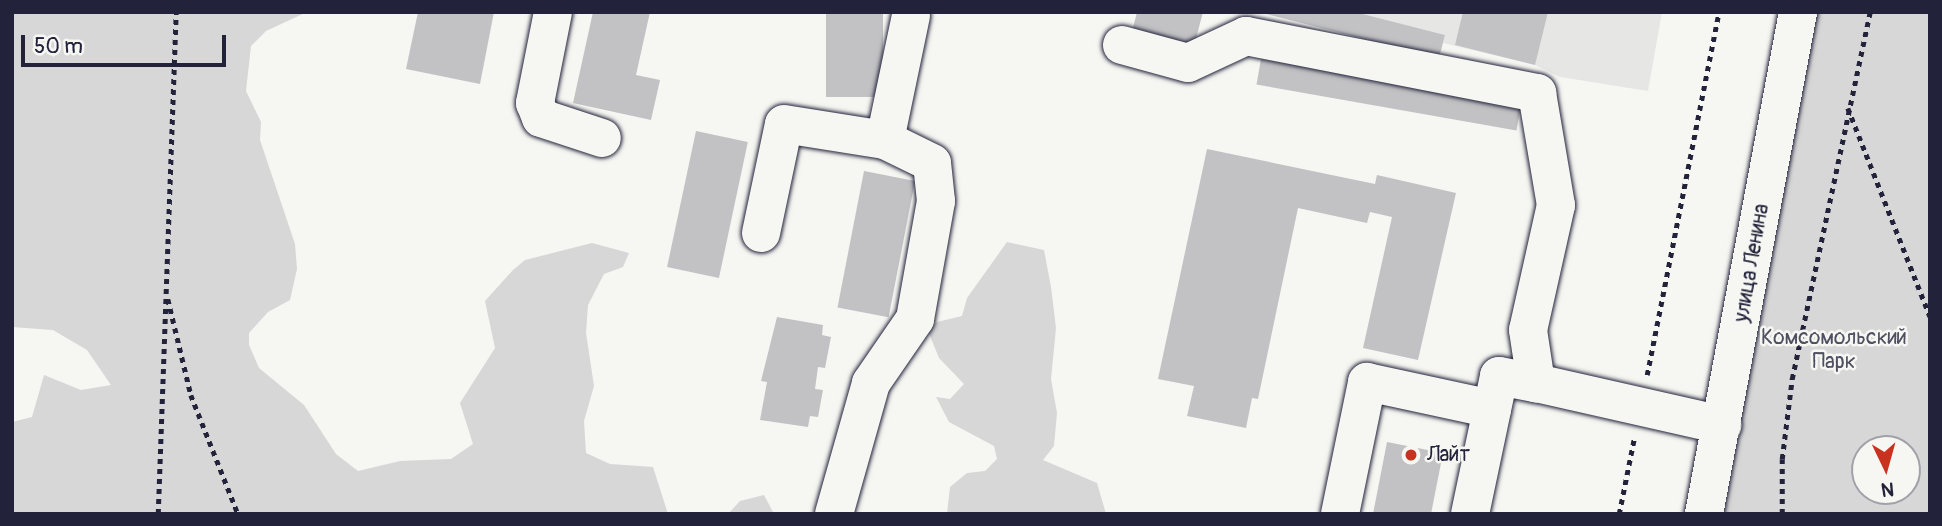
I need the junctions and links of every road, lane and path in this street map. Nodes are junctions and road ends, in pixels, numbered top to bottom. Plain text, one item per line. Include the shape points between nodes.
1 (176, 12) edge
2 (553, 12) edge
3 (1718, 12) edge
4 (1798, 12) edge
5 (1870, 12) edge
6 (911, 16) dead end
7 (1122, 45) dead end
8 (1848, 107) junction
9 (602, 138) dead end
10 (885, 140) junction
11 (761, 233) dead end
12 (167, 293) junction
13 (1930, 316) edge
14 (1536, 383) junction
15 (1641, 405) junction
16 (1492, 409) junction
17 (1722, 425) junction
18 (158, 514) edge
19 (238, 514) edge
20 (834, 514) edge
21 (1340, 514) edge
22 (1470, 514) edge
23 (1619, 514) edge
24 (1704, 514) edge
25 (1782, 514) edge

1 - 12 path
2 - 9 main road via 537,89 541,118
3 - 15 path
4 - 17 main road, улица Ленина
5 - 8 path
6 - 10 main road
7 - 14 main road via 1188,63 1246,36 1537,93 1556,205 1528,330
8 - 13 path
8 - 25 path via 1791,379 1782,459
10 - 11 main road via 783,124
10 - 20 main road via 932,163 936,201 915,319 871,383
12 - 18 path
12 - 19 path via 191,395
14 - 15 main road
14 - 16 main road via 1499,376
15 - 17 main road
15 - 23 path
16 - 21 main road via 1367,382
16 - 22 main road
17 - 24 main road, улица Ленина

